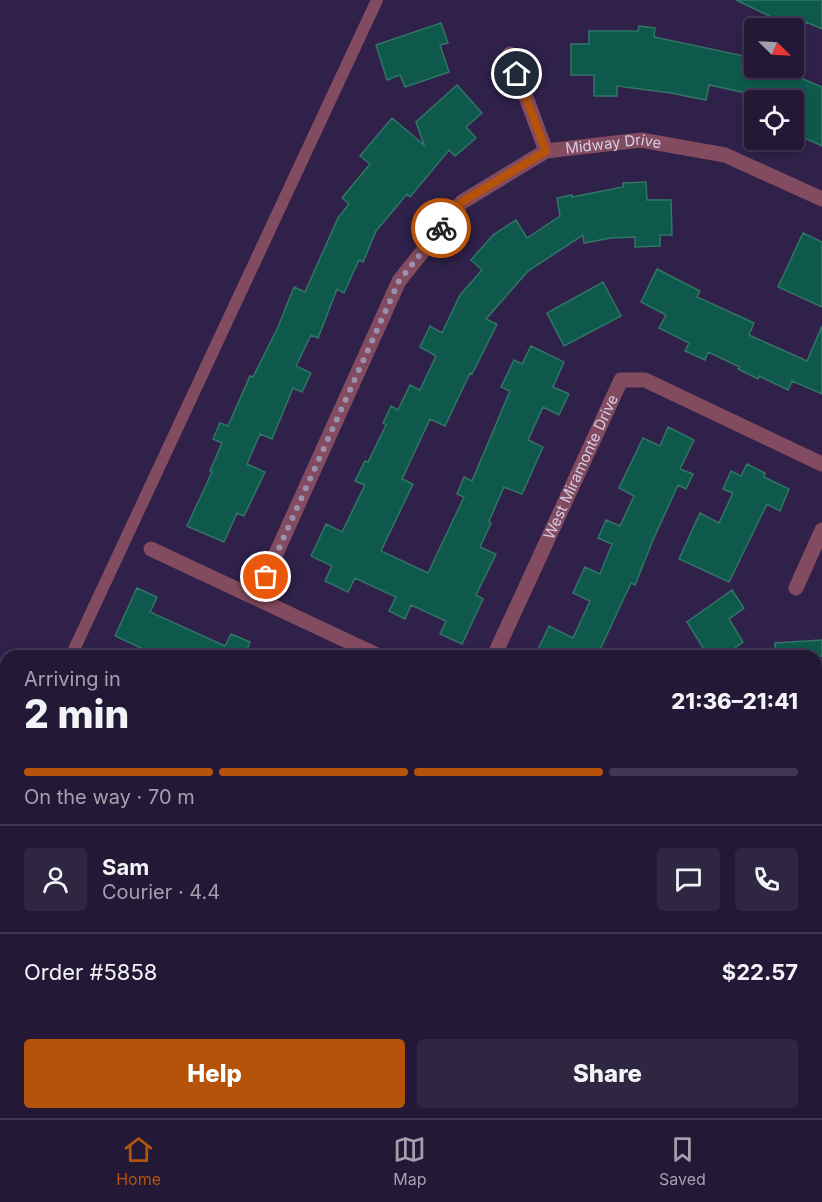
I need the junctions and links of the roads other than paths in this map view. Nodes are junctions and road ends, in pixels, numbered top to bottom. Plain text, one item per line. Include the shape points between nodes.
1 (377, 0) edge
2 (510, 54) dead end
3 (546, 151) junction
4 (822, 199) edge
5 (822, 464) edge
6 (822, 530) edge
7 (151, 549) dead end
8 (796, 588) dead end
9 (256, 598) junction
10 (74, 650) edge
11 (366, 650) edge
12 (497, 650) edge

1 - 10 lane
2 - 3 street
3 - 4 street, Midway Drive via 640,140 725,155
3 - 9 street, Midway Drive via 462,202 399,281
5 - 12 street, West Miramonte Drive via 645,380 621,380
6 - 8 street
7 - 9 street
9 - 11 street

